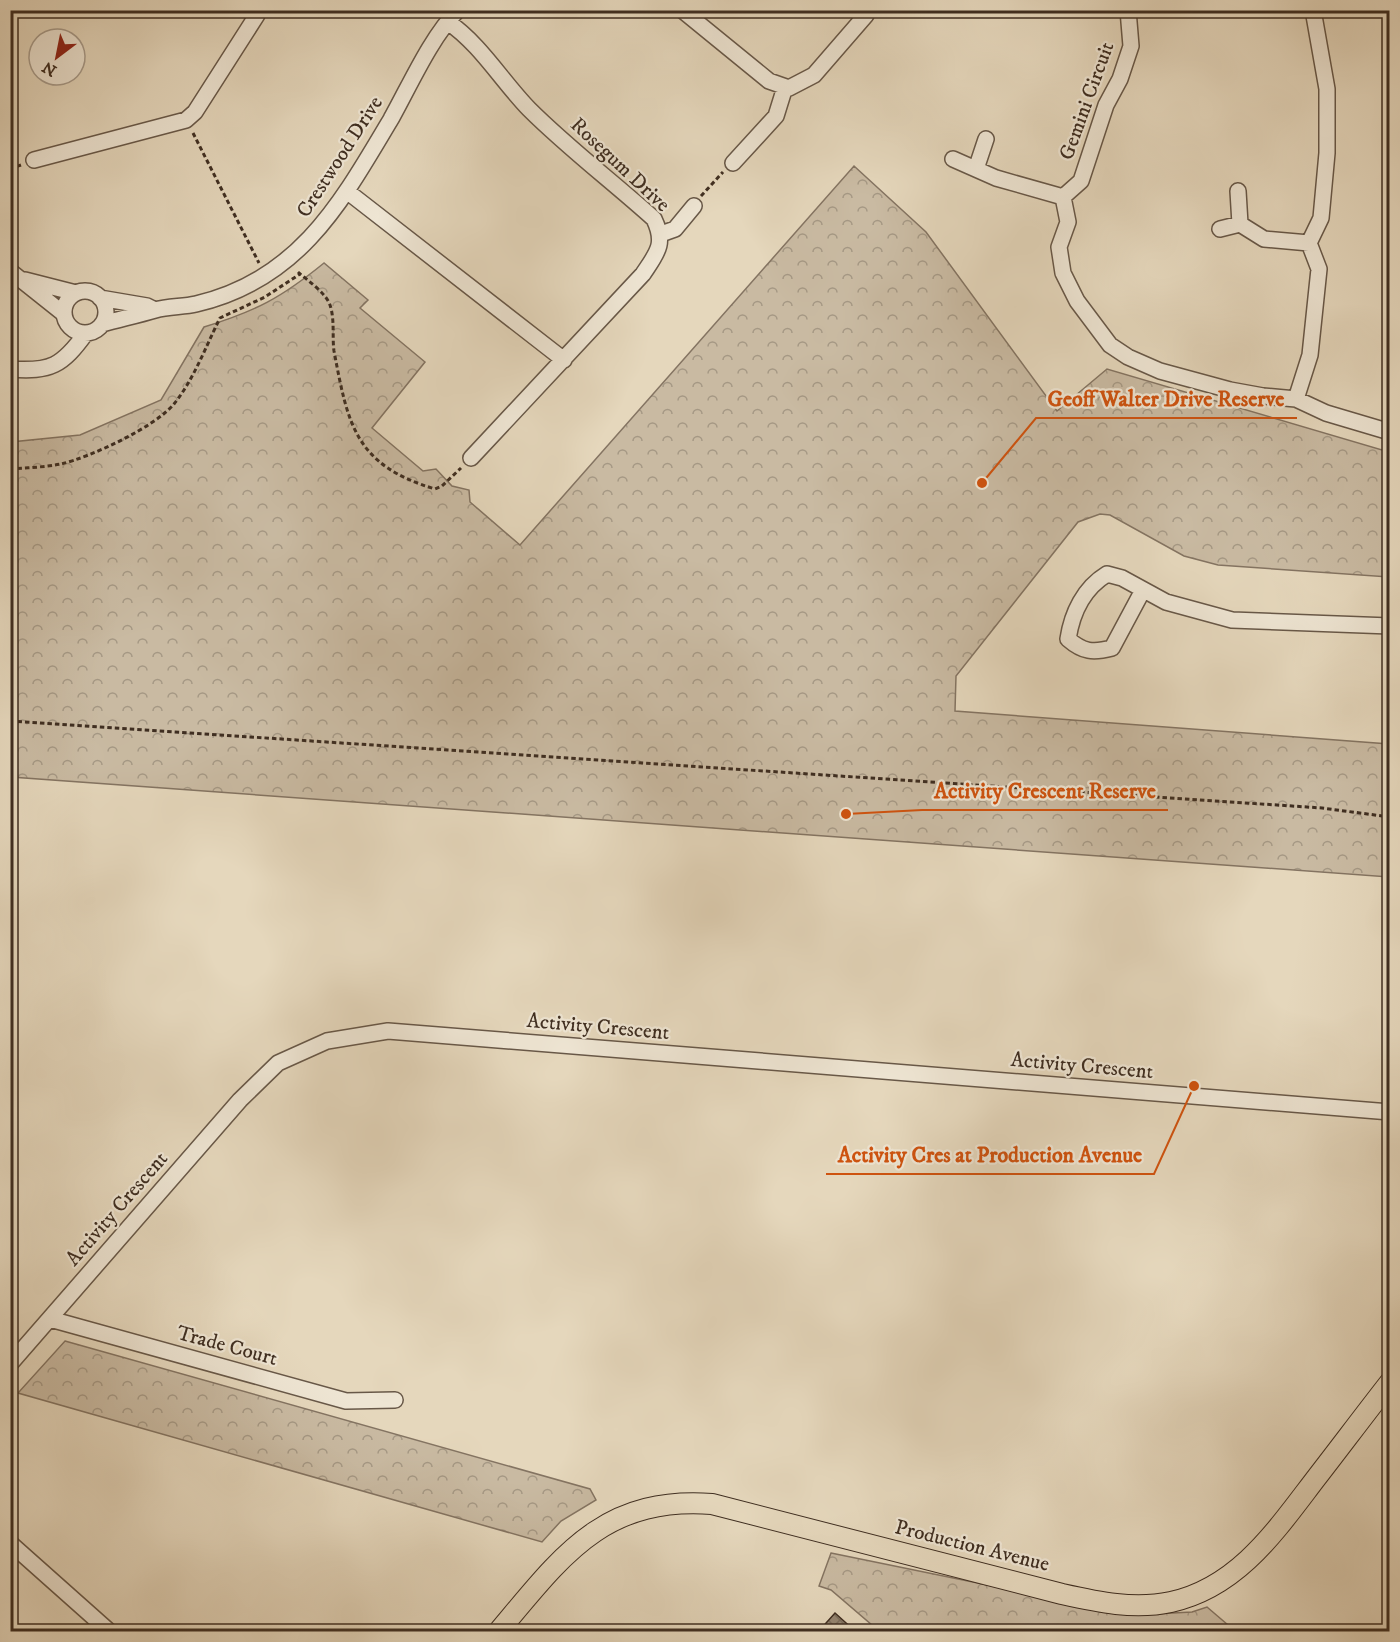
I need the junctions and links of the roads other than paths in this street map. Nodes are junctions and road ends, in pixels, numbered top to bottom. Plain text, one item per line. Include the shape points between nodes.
1 (256, 10) edge
2 (682, 10) edge
3 (867, 10) edge
4 (1128, 10) edge
5 (1313, 10) edge
6 (453, 16) edge
7 (784, 87) junction
8 (986, 140) dead end
9 (953, 159) dead end
10 (34, 160) dead end
11 (733, 163) road end
12 (976, 169) junction
13 (1238, 191) dead end
14 (348, 192) junction
15 (1063, 197) junction
16 (694, 206) road end
17 (1240, 224) junction
18 (1220, 229) dead end
19 (661, 234) junction
20 (1309, 243) junction
21 (10, 271) edge
22 (25, 280) junction
23 (76, 293) junction
24 (100, 298) junction
25 (155, 310) junction
26 (67, 320) junction
27 (102, 324) junction
28 (86, 333) junction
29 (564, 360) junction
30 (60, 362) junction
31 (10, 369) edge
32 (1296, 399) junction
33 (1389, 432) edge
34 (471, 458) road end
35 (1143, 590) junction
36 (1389, 626) edge
37 (1389, 1102) edge
38 (1320, 1107) junction
39 (1389, 1112) edge
40 (50, 1319) junction
41 (10, 1364) edge
42 (1389, 1382) edge
43 (395, 1400) dead end
44 (10, 1543) edge
45 (110, 1632) edge
46 (498, 1632) edge

1 - 10 street via 257,15 186,120
2 - 7 street via 769,81
3 - 7 street via 814,75
4 - 15 street, Gemini Circuit via 1131,46 1120,80 1106,105 1081,181
5 - 20 street via 1327,89 1327,153 1321,218
6 - 14 street, Crestwood Drive
6 - 19 street, Rosegum Drive via 513,92 654,219
7 - 11 street via 776,116
8 - 12 street
9 - 12 street
12 - 15 street
13 - 17 street
14 - 25 street, Crestwood Drive via 314,237 266,276 196,304
14 - 29 street
15 - 32 street via 1068,222 1059,247 1063,273 1077,301 1110,345 1149,367 1193,381
16 - 19 street via 675,229
17 - 18 street
17 - 20 street via 1264,239
19 - 29 street, Rosegum Drive via 658,253 643,274
20 - 32 street via 1319,269 1310,355
21 - 22 street
22 - 23 street
22 - 26 street
23 - 24 street via 91,292
23 - 26 street via 67,302
24 - 25 street, Crestwood Drive
24 - 27 street via 106,310
25 - 27 street, Crestwood Drive
26 - 28 street
26 - 30 street
27 - 28 street
28 - 30 street via 68,358
29 - 34 street, Rosegum Drive
30 - 31 street via 43,370
32 - 33 street via 1326,413
35 - 35 street via 1112,648 1080,650 1068,639 1071,619 1093,583 1107,574
35 - 36 street via 1166,602 1232,620
37 - 38 street, Activity Crescent
38 - 39 street, Activity Crescent
38 - 40 street, Activity Crescent via 388,1031 327,1041 278,1063 240,1100
40 - 41 street, Activity Crescent
40 - 43 street, Trade Court via 346,1401
42 - 46 main road, Production Avenue via 1264,1545 1223,1581 1172,1602 1110,1604 712,1504 690,1503 650,1506 596,1530 547,1574
44 - 45 street

